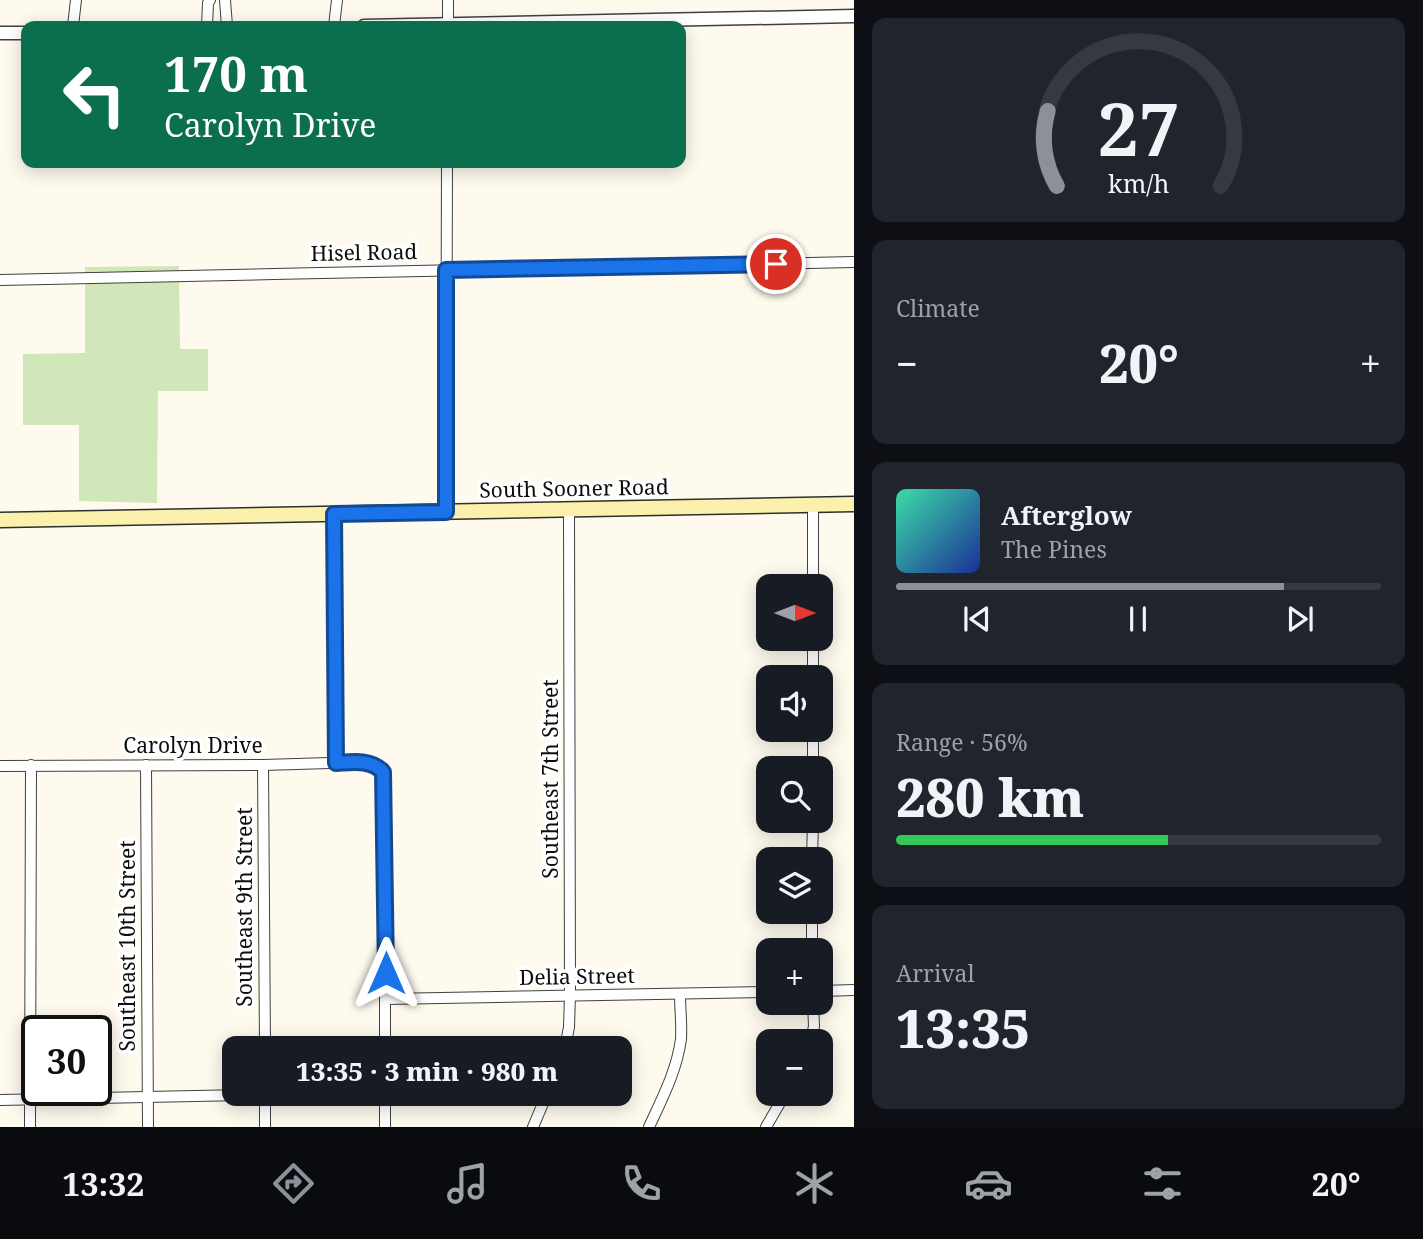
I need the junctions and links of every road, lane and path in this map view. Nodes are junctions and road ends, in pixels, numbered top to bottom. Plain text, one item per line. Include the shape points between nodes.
1 (76, 0) edge
2 (210, 0) edge
3 (225, 0) edge
4 (337, 0) edge
5 (448, 0) edge
6 (854, 16) edge
7 (74, 21) edge
8 (207, 21) edge
9 (227, 21) edge
10 (335, 21) edge
11 (448, 21) edge
12 (628, 21) edge
13 (0, 33) edge
14 (21, 33) edge
15 (447, 168) edge
16 (854, 262) edge
17 (446, 270) junction
18 (0, 280) edge
19 (854, 504) edge
20 (813, 505) junction
21 (569, 510) junction
22 (446, 512) junction
23 (334, 514) junction
24 (0, 520) edge
25 (813, 574) edge
26 (336, 763) junction
27 (31, 765) junction
28 (146, 765) junction
29 (263, 765) junction
30 (0, 766) edge
31 (854, 990) edge
32 (833, 991) edge
33 (756, 992) edge
34 (570, 995) junction
35 (680, 995) junction
36 (386, 999) junction
37 (30, 1015) edge
38 (265, 1036) edge
39 (385, 1036) edge
40 (567, 1036) edge
41 (222, 1095) edge
42 (148, 1096) junction
43 (112, 1097) edge
44 (0, 1100) edge
45 (21, 1100) edge
46 (30, 1106) edge
47 (265, 1106) edge
48 (385, 1106) edge
49 (542, 1106) edge
50 (778, 1106) edge
51 (30, 1127) edge
52 (148, 1127) edge
53 (265, 1127) edge
54 (385, 1127) edge
55 (533, 1127) edge
56 (649, 1127) edge
57 (766, 1127) edge

1 - 7 street
2 - 8 street
3 - 9 street
4 - 10 street
5 - 11 street
6 - 12 street
13 - 14 street
15 - 17 street
16 - 17 street, Hisel Road
17 - 18 street, Hisel Road
17 - 22 street
19 - 20 main road, South Sooner Road
20 - 21 main road, South Sooner Road
20 - 25 street
21 - 22 main road, South Sooner Road
21 - 34 street, Southeast 7th Street
22 - 23 main road, South Sooner Road
23 - 24 main road, South Sooner Road
23 - 26 street
26 - 29 street, Carolyn Drive
26 - 36 street, Carolyn Drive via 363,762 383,772
27 - 28 street, Carolyn Drive
27 - 30 street, Carolyn Drive
27 - 37 street
28 - 29 street, Carolyn Drive
28 - 42 street, Southeast 10th Street
29 - 38 street, Southeast 9th Street
31 - 32 street
33 - 35 street, Delia Street
34 - 35 street, Delia Street
34 - 36 street, Delia Street
34 - 40 street, Southeast 7th Street
35 - 56 street via 678,1055
36 - 39 street
41 - 42 street
42 - 43 street
42 - 52 street, Southeast 10th Street
44 - 45 street
46 - 51 street
47 - 53 street
48 - 54 street
49 - 55 street
50 - 57 street

